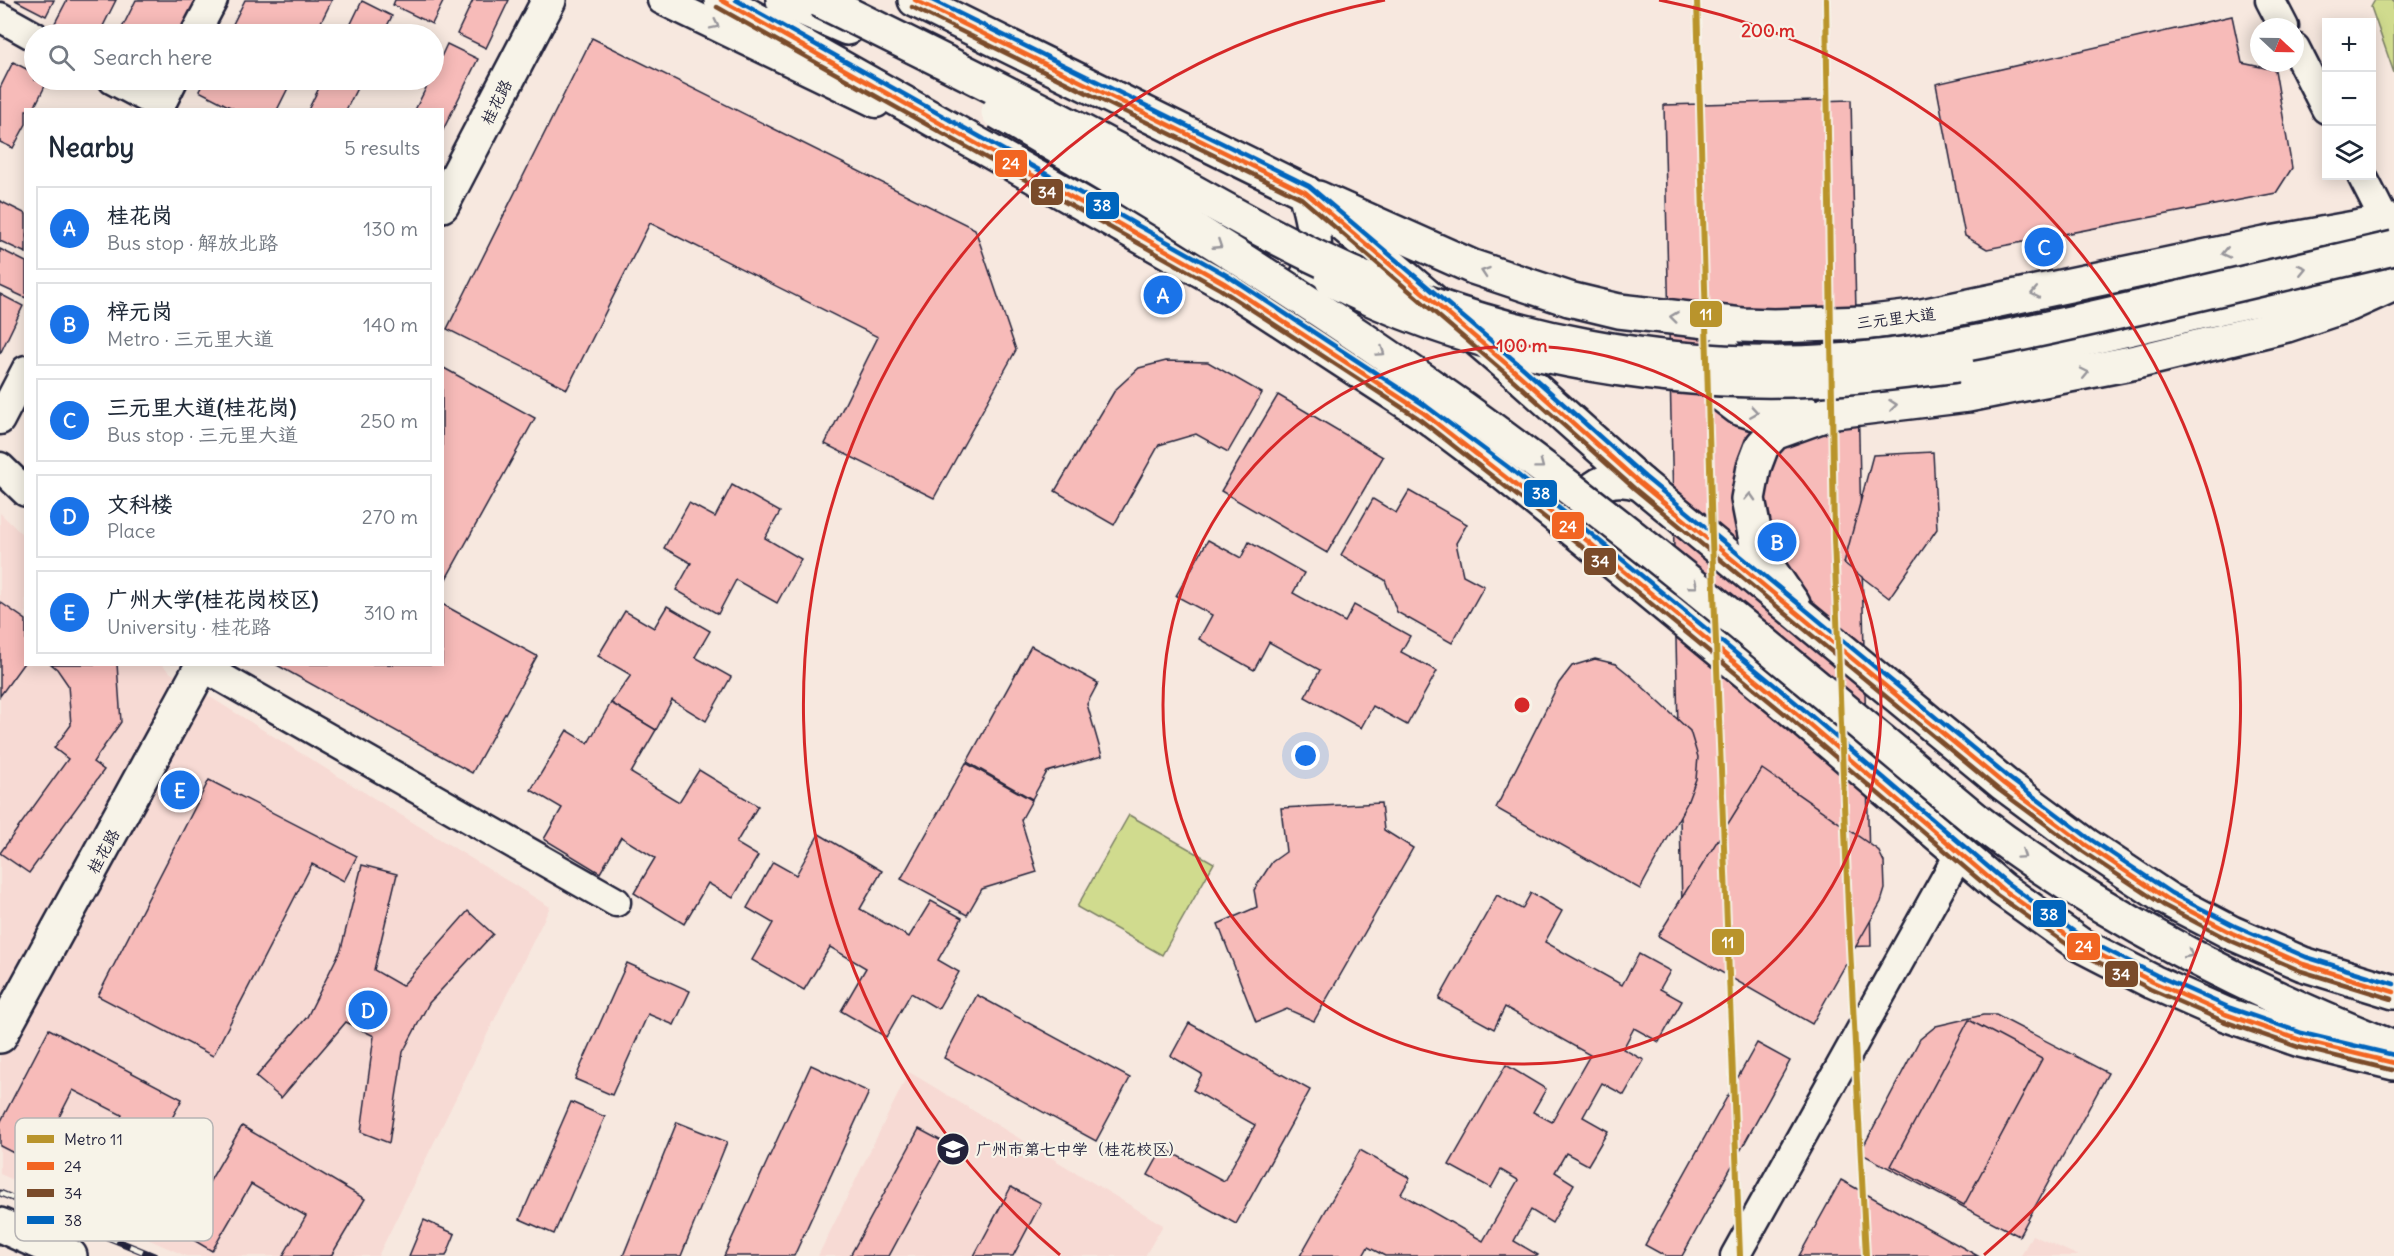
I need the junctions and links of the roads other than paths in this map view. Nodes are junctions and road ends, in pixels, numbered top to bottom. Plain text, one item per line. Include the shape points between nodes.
1 (213, 0) edge
2 (549, 0) edge
3 (662, 0) edge
4 (722, 0) edge
5 (783, 0) edge
6 (807, 0) edge
7 (819, 0) edge
8 (915, 0) edge
9 (2270, 0) edge
10 (0, 17) edge
11 (2279, 18) edge
12 (200, 24) edge
13 (24, 30) edge
14 (2304, 65) edge
15 (130, 90) edge
16 (168, 90) edge
17 (2322, 100) edge
18 (159, 107) edge
19 (2364, 180) edge
20 (1305, 192) junction
21 (444, 201) edge
22 (1089, 206) junction
23 (2391, 230) edge
24 (2394, 276) edge
25 (2394, 284) edge
26 (1264, 308) junction
27 (1774, 326) junction
28 (24, 374) edge
29 (1834, 411) junction
30 (0, 420) edge
31 (0, 467) edge
32 (1640, 483) junction
33 (24, 490) edge
34 (1585, 539) junction
35 (1808, 623) junction
36 (201, 666) edge
37 (1959, 854) junction
38 (616, 902) dead end
39 (2394, 992) edge
40 (0, 1036) edge
41 (2394, 1048) edge
42 (2344, 1052) junction
43 (2394, 1063) edge
44 (2394, 1084) edge
45 (0, 1225) edge
46 (15, 1232) edge
47 (36, 1241) edge
48 (70, 1256) edge
49 (1735, 1256) edge

1 - 12 street
2 - 21 main road, 桂花路
3 -> 22 street
4 - 22 main road
5 - 24 main road, bridge via 892,49 1388,307 1492,341 1600,365 1716,378 1816,380 1957,364 2064,344 2247,301
6 -> 41 main road, bridge via 1191,228 1463,408 1666,562 1975,819 2053,876 2188,954 2278,999
7 -> 23 main road, bridge via 988,83 1345,270 1473,319 1611,351 1774,363 1904,355 2007,337
8 - 20 main road
9 - 11 street
10 - 13 street
14 - 17 street
15 - 18 street
16 - 18 street
19 - 23 street
20 - 26 main road via 1313,225 1314,253 1307,277 1291,298 1279,306
27 -> 20 main road, 三元里大道 via 1619,311 1569,300 1473,267
20 - 32 main road
22 - 26 main road
23 -> 27 main road, 三元里大道 via 2265,244 1922,316 1864,323
29 -> 25 main road via 1968,395 2136,362 2286,325 2350,304
26 - 34 main road via 1422,412
27 -> 29 main road via 1741,333 1728,342 1718,370 1722,395 1739,408 1755,413
28 - 30 street
35 -> 29 main road via 1767,566 1757,545 1748,499 1762,446 1774,433
31 - 33 street
32 - 34 main road via 1625,478 1597,485 1586,498 1581,514
32 - 35 main road
34 - 37 main road
35 - 39 main road via 2004,784 2167,899 2303,964
36 - 38 street
36 - 40 main road, 桂花路
37 - 42 main road via 2040,917 2115,964 2225,1014
37 - 49 street
42 - 43 main road
42 - 44 main road
45 - 46 main road
47 - 48 main road

